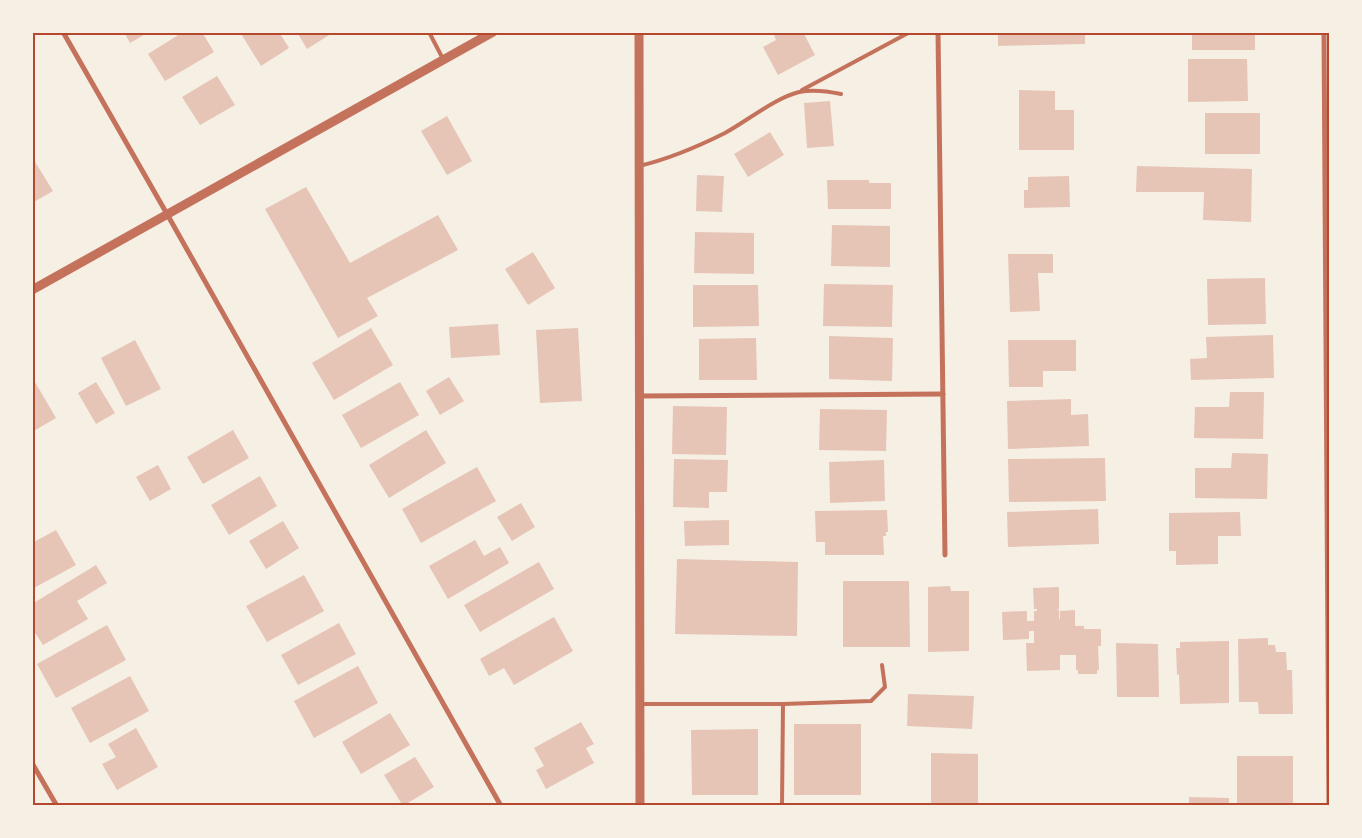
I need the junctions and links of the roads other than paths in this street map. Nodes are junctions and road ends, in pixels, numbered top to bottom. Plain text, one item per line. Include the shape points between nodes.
1 (63, 32) edge
2 (429, 32) edge
3 (493, 32) edge
4 (639, 32) edge
5 (910, 32) edge
6 (938, 32) edge
7 (1324, 32) edge
8 (443, 60) junction
9 (798, 92) junction
10 (841, 94) dead end
11 (639, 166) junction
12 (168, 214) junction
13 (32, 290) edge
14 (943, 394) junction
15 (639, 396) junction
16 (946, 555) dead end
17 (882, 665) dead end
18 (640, 704) junction
19 (783, 704) junction
20 (32, 763) edge
21 (57, 806) edge
22 (501, 806) edge
23 (640, 806) edge
24 (782, 806) edge
25 (1329, 806) edge

1 - 12 street
2 - 8 lane
3 - 8 street
4 - 11 street
5 - 9 lane
6 - 14 street
7 - 25 street
8 - 12 street
9 - 10 lane via 811,90
9 - 11 lane via 700,145
11 - 15 street
12 - 13 street
12 - 22 street
14 - 15 street
14 - 16 street
15 - 18 street
17 - 19 lane via 885,687 871,700
18 - 19 lane
18 - 23 street
19 - 24 lane
20 - 21 street

